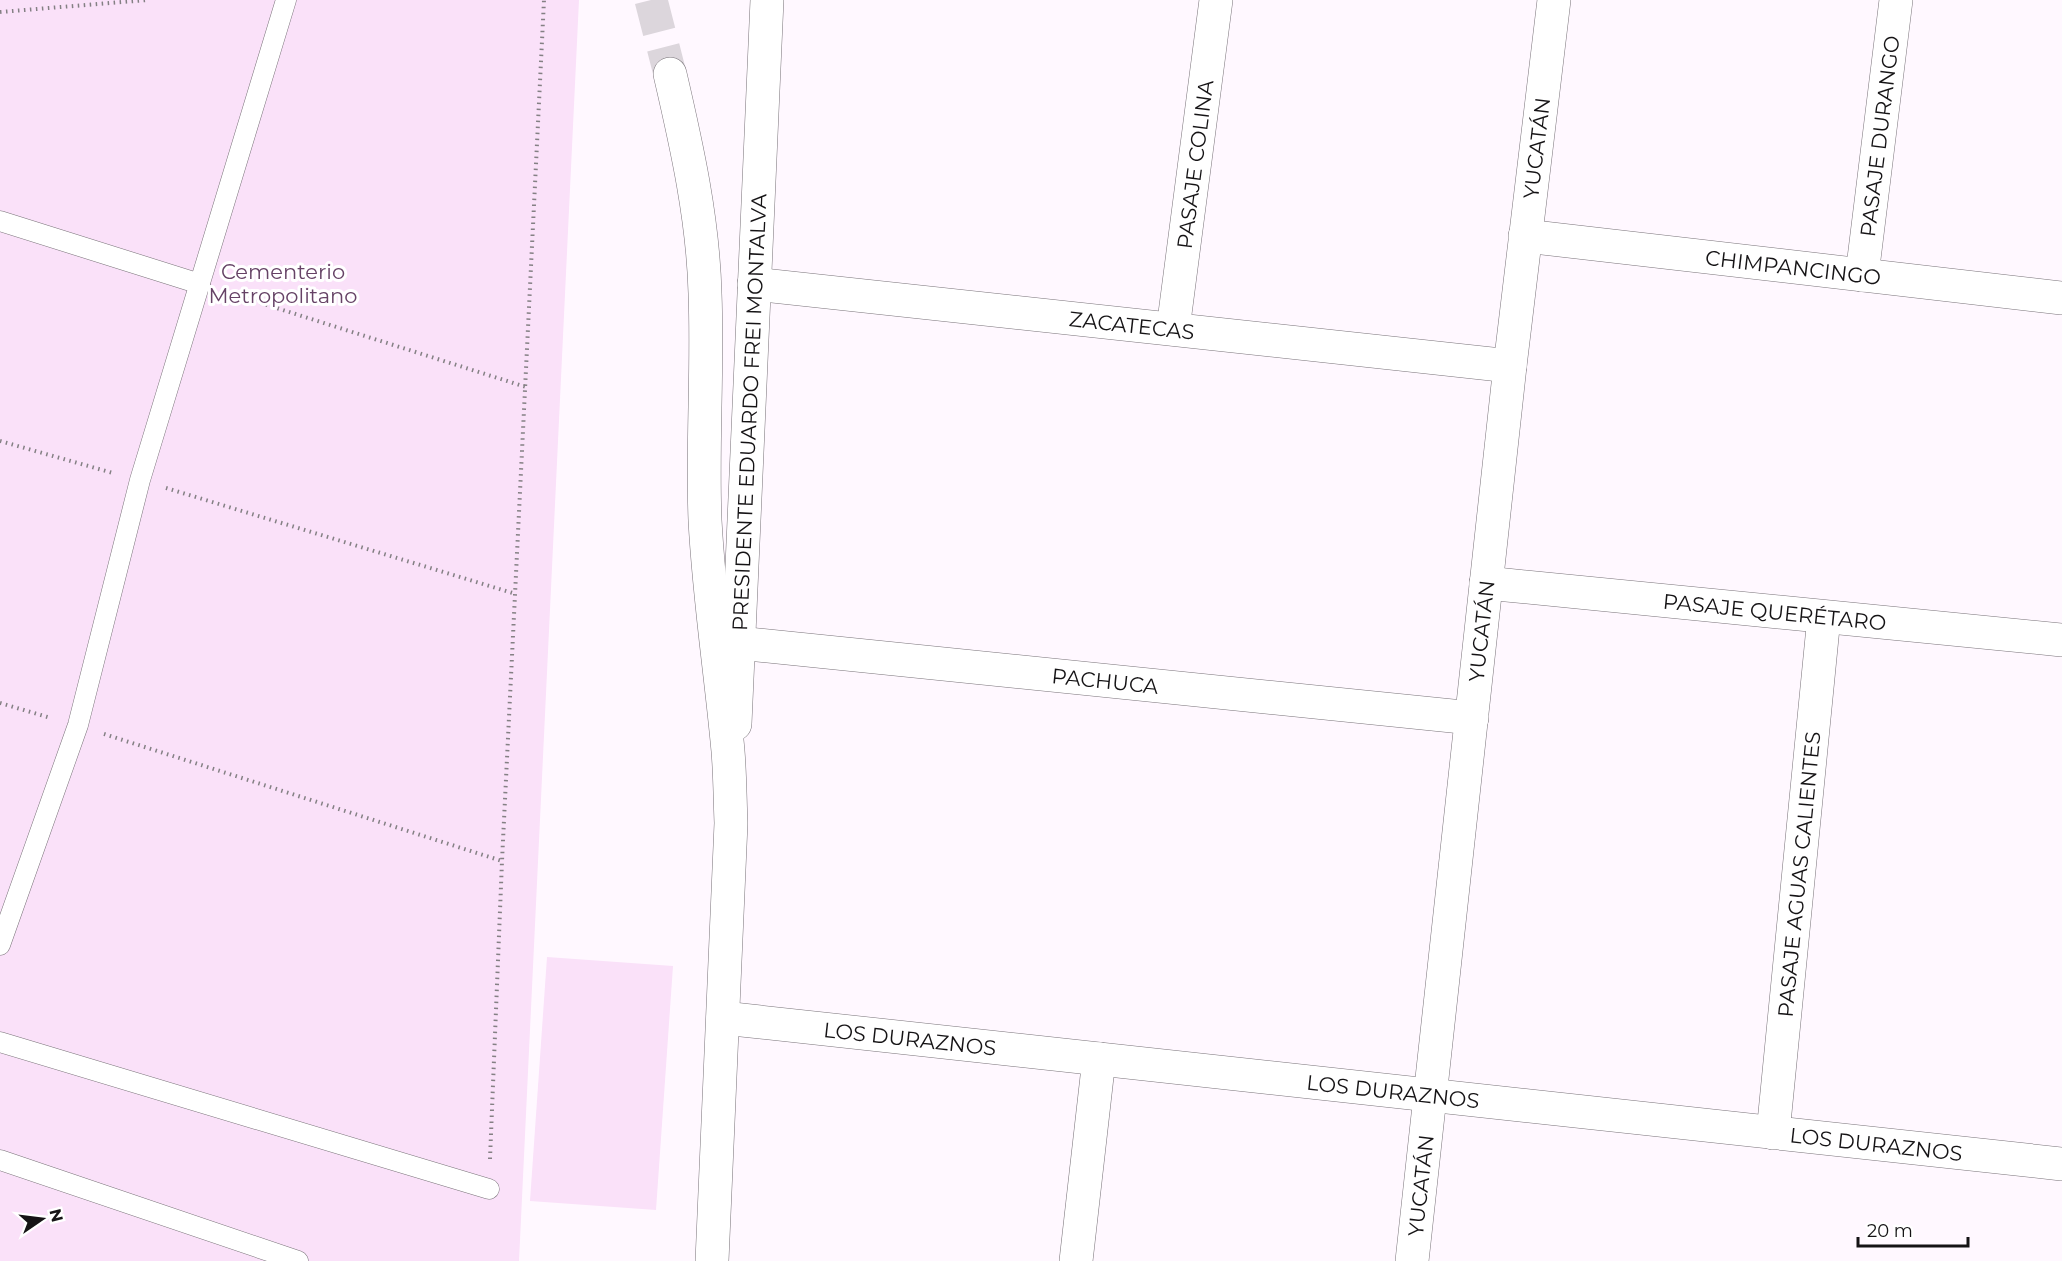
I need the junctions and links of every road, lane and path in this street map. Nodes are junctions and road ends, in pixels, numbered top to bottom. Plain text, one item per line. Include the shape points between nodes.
1 (147, 0) edge
2 (286, 0) edge
3 (544, 0) edge
4 (767, 0) edge
5 (1216, 0) edge
6 (1554, 0) edge
7 (1896, 0) edge
8 (0, 12) edge
9 (670, 74) tunnel mouth
10 (0, 221) edge
11 (1525, 236) junction
12 (1862, 275) junction
13 (200, 284) junction
14 (754, 284) junction
15 (2062, 298) edge
16 (1173, 329) junction
17 (1510, 366) junction
18 (526, 387) junction
19 (0, 441) edge
20 (140, 480) junction
21 (1486, 583) junction
22 (516, 594) junction
23 (1824, 617) junction
24 (2062, 640) edge
25 (738, 643) junction
26 (0, 703) edge
27 (1472, 718) junction
28 (78, 725) junction
29 (731, 823) junction
30 (502, 861) junction
31 (0, 945) edge
32 (723, 1018) junction
33 (0, 1042) edge
34 (1099, 1059) junction
35 (1430, 1095) junction
36 (1773, 1133) junction
37 (0, 1160) edge
38 (2062, 1164) edge
39 (489, 1189) joint
40 (298, 1261) edge
41 (712, 1261) edge
42 (1076, 1261) edge
43 (1412, 1261) edge

1 - 8 path
2 - 13 lane
3 - 18 path
4 - 14 street, PRESIDENTE EDUARDO FREI MONTALVA
5 - 16 street, PASAJE COLINA
6 - 11 street, YUCATÁN
7 - 12 street, PASAJE DURANGO
9 - 29 street, PRESIDENTE EDUARDO FREI MONTALVA via 687,145 702,249 707,367 703,475
10 - 13 lane
11 - 12 street, CHIMPANCINGO
11 - 17 street, YUCATÁN
12 - 15 street, CHIMPANCINGO
13 - 18 path
13 - 20 lane
14 - 16 street, ZACATECAS
14 - 25 street, PRESIDENTE EDUARDO FREI MONTALVA
16 - 17 street, ZACATECAS
17 - 21 street, YUCATÁN
18 - 22 path
19 - 20 path
20 - 22 path
20 - 28 lane
21 - 23 street, PASAJE QUERÉTARO
21 - 27 street, YUCATÁN
22 - 30 path
23 - 24 street, PASAJE QUERÉTARO
23 - 36 street, PASAJE AGUAS CALIENTES
25 - 27 street, PACHUCA
25 - 29 street, PRESIDENTE EDUARDO FREI MONTALVA
26 - 28 path
27 - 35 street, YUCATÁN
28 - 30 path
28 - 31 lane
29 - 32 street, PRESIDENTE EDUARDO FREI MONTALVA
30 - 39 path
32 - 34 street, LOS DURAZNOS
32 - 41 street, PRESIDENTE EDUARDO FREI MONTALVA
33 - 39 lane
34 - 35 street, LOS DURAZNOS
34 - 42 street
35 - 36 street, LOS DURAZNOS
35 - 43 street, YUCATÁN
36 - 38 street, LOS DURAZNOS
37 - 40 lane

